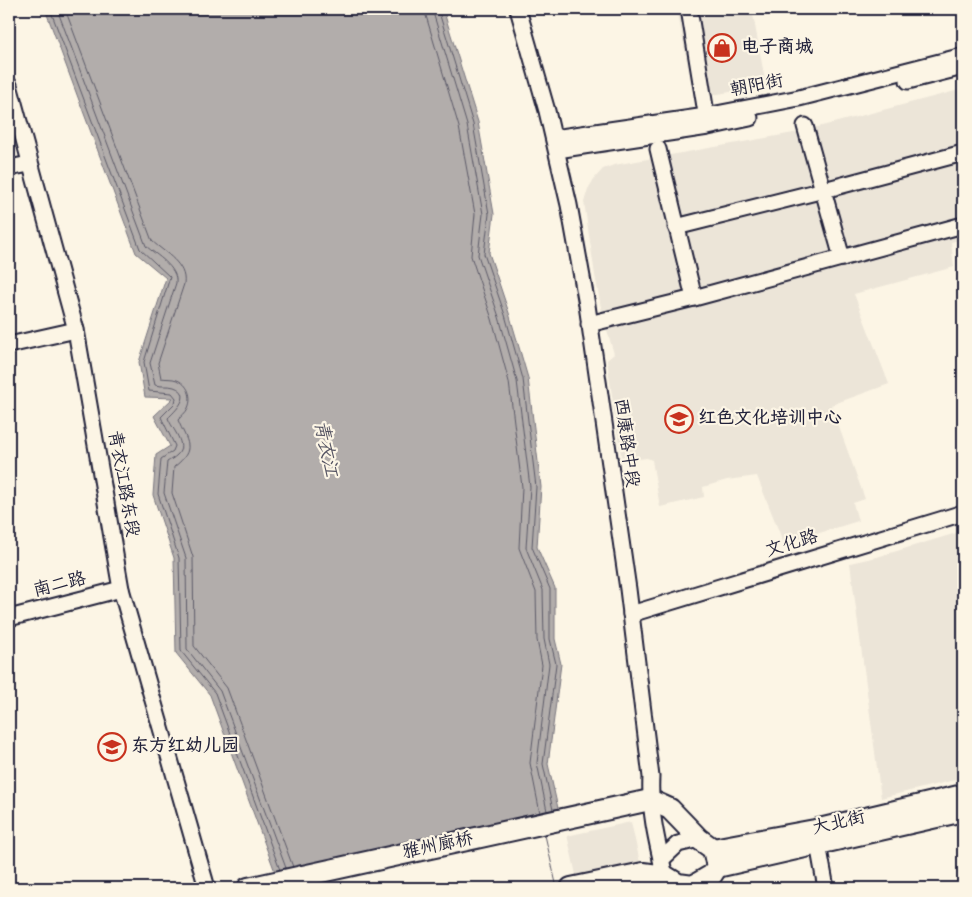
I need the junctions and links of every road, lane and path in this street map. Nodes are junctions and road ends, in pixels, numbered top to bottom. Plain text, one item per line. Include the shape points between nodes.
1 (518, 9) edge
2 (689, 9) edge
3 (963, 56) edge
4 (963, 67) edge
5 (9, 85) edge
6 (707, 122) junction
7 (805, 126) dead end
8 (555, 144) junction
9 (658, 149) dead end
10 (963, 152) edge
11 (29, 164) junction
12 (9, 168) edge
13 (824, 190) junction
14 (963, 224) edge
15 (676, 227) junction
16 (842, 258) junction
17 (694, 298) junction
18 (589, 324) junction
19 (76, 330) junction
20 (9, 345) edge
21 (963, 513) edge
22 (121, 589) junction
23 (631, 614) junction
24 (9, 618) edge
25 (963, 796) edge
26 (650, 800) junction
27 (963, 811) edge
28 (817, 837) junction
29 (710, 852) junction
30 (665, 875) edge
31 (207, 888) edge
32 (248, 888) edge
33 (571, 888) edge
34 (826, 888) edge

1 - 8 street, 西康路中段
2 - 6 street
3 - 6 street, 朝阳街
4 - 6 street, 朝阳街 via 802,106
5 - 11 street, 青衣江路东段
6 - 8 street, 朝阳街
7 - 13 street
8 - 18 street, 西康路中段 via 570,205
9 - 15 street
10 - 13 street
11 - 12 street
11 - 19 street, 青衣江路东段
13 - 15 street
13 - 16 street
14 - 16 street
15 - 17 street
16 - 17 street
17 - 18 street
18 - 23 street, 西康路中段
19 - 20 street
19 - 22 street, 青衣江路东段
21 - 23 street, 文化路
22 - 24 street, 南二路
22 - 31 street, 青衣江路东段
23 - 26 street, 西康路中段 via 651,777
25 - 28 main road, 大北街
26 - 29 main road via 670,809
26 - 30 street, 西康路中段
26 - 32 main road, 雅州廊桥
27 - 28 main road, 大北街
28 - 29 main road, 大北街
28 - 34 street
29 - 30 street via 678,844
29 - 30 main road via 712,875 694,886 678,884
30 - 33 main road via 643,873

